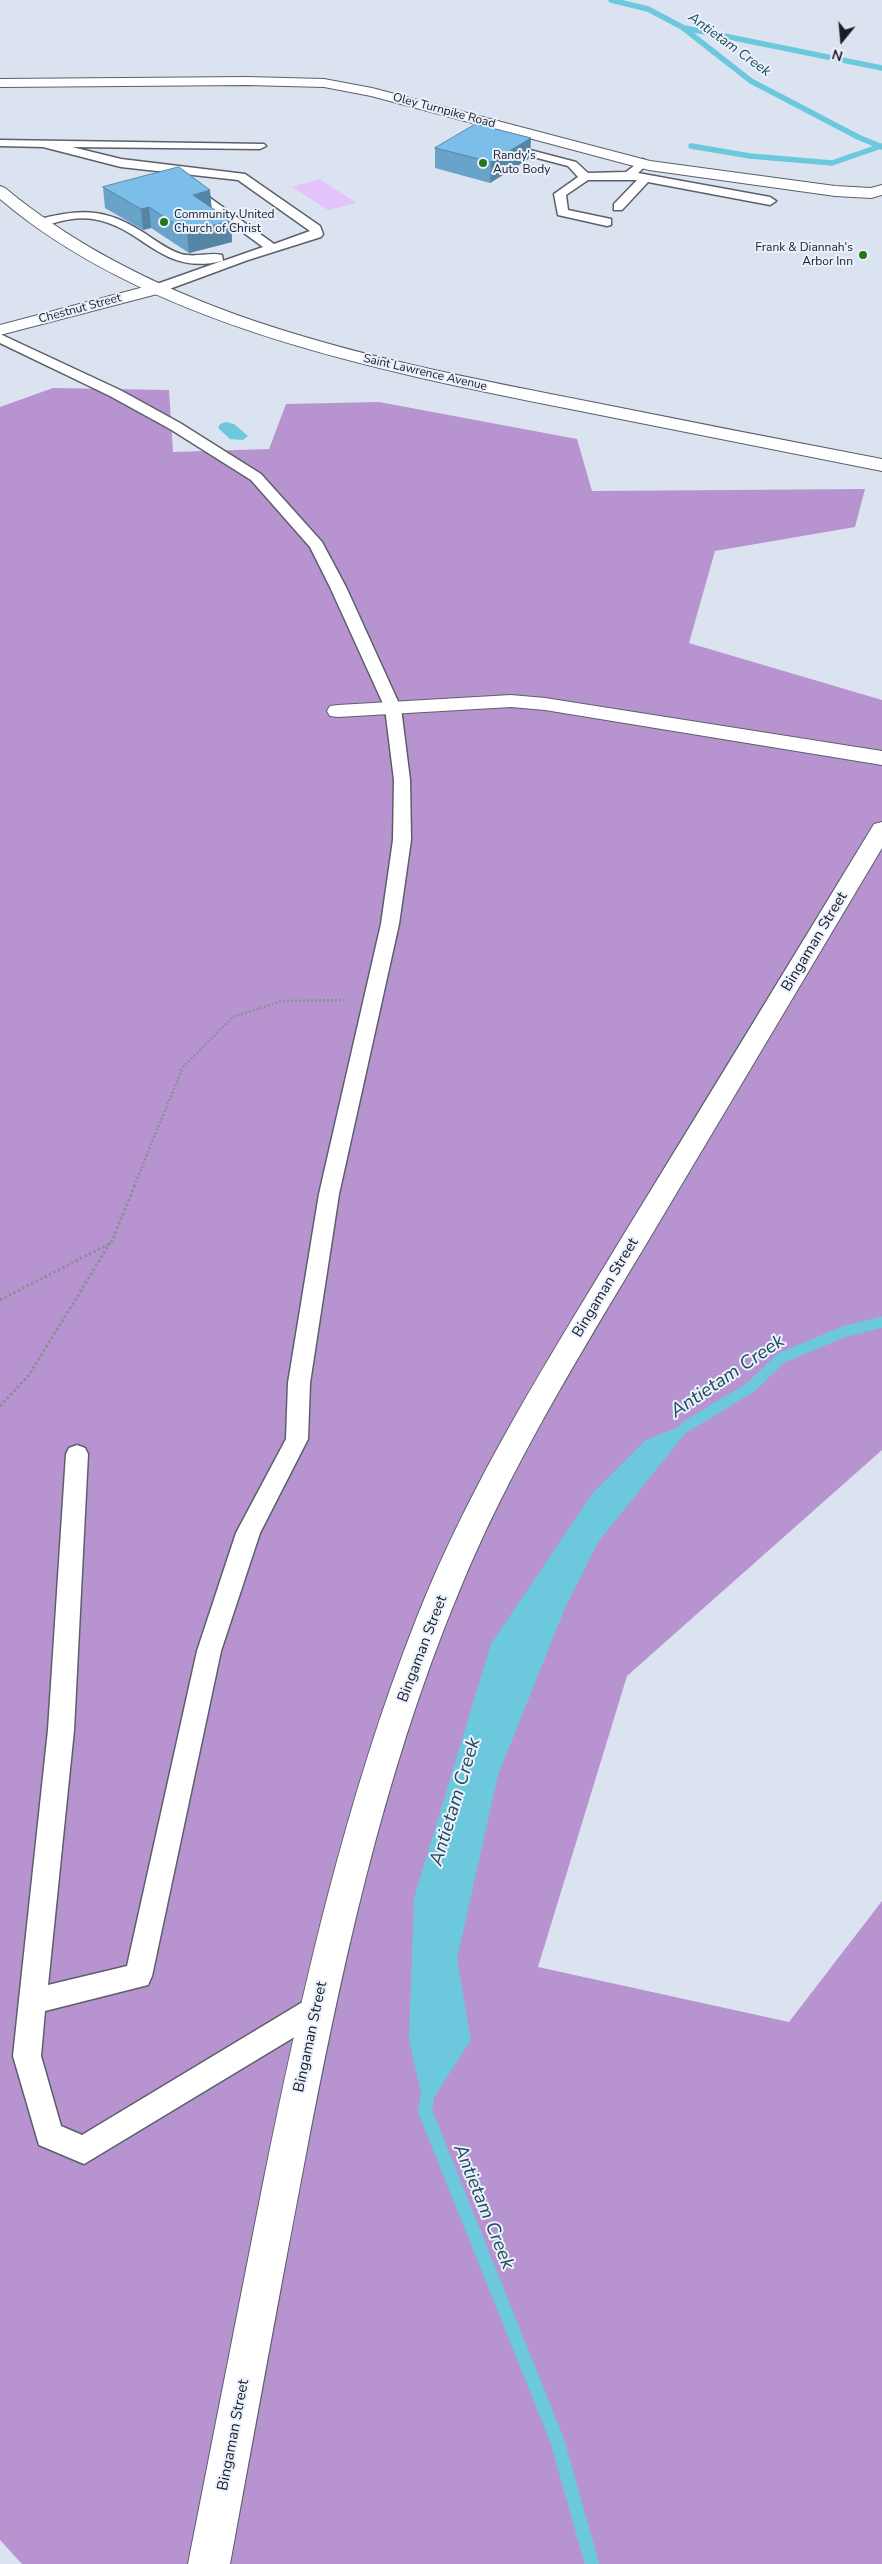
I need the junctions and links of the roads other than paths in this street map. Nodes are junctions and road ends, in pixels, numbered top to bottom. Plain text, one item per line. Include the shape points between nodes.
1 (0, 83) edge
2 (540, 135) junction
3 (487, 142) edge
4 (0, 143) edge
5 (40, 143) junction
6 (260, 146) dead end
7 (515, 149) junction
8 (643, 163) junction
9 (165, 169) junction
10 (629, 175) junction
11 (585, 177) junction
12 (646, 178) junction
13 (753, 180) junction
14 (0, 191) edge
15 (739, 195) junction
16 (878, 196) edge
17 (770, 201) dead end
18 (618, 207) dead end
19 (607, 222) dead end
20 (40, 223) junction
21 (272, 248) junction
22 (244, 257) junction
23 (159, 288) junction
24 (0, 330) edge
25 (0, 338) edge
26 (882, 465) edge
27 (393, 708) junction
28 (338, 711) dead end
29 (882, 758) edge
30 (882, 829) edge
31 (77, 1454) dead end
32 (33, 2000) junction
33 (316, 2009) junction
34 (209, 2564) edge

1 - 2 street, Oley Turnpike Road via 324,83
2 - 7 lane
2 - 8 street, Oley Turnpike Road
3 - 7 lane
4 - 5 lane
5 - 6 lane
5 - 9 lane via 121,163
7 - 11 lane via 572,164
8 - 10 lane
8 - 13 street, Oley Turnpike Road
9 - 21 lane
9 - 21 lane via 241,177 316,229 317,234
10 - 11 lane
10 - 12 lane
11 - 19 lane via 560,194 562,212
12 - 15 lane
12 - 18 lane
13 - 15 lane
13 - 16 street, Oley Turnpike Road
14 - 20 street, Saint Lawrence Avenue
15 - 17 lane
20 - 22 lane via 68,216 93,215 127,227 168,255 185,261 200,262 236,253
20 - 23 street, Saint Lawrence Avenue via 116,269
21 - 22 lane
22 - 23 lane
23 - 24 street, Chestnut Street
23 - 26 street, Saint Lawrence Avenue via 202,308 271,332 392,367
25 - 27 lane via 115,393 256,477 317,545
27 - 28 street
27 - 29 street via 511,701 545,704
27 - 32 lane via 402,780 402,840 390,924 329,1194 299,1383 297,1438 248,1533 209,1651 138,1976
30 - 33 street, Bingaman Street via 531,1412 481,1508 433,1617 407,1688 358,1842
31 - 32 lane via 61,1730
32 - 33 lane via 27,2056 49,2135 84,2150
33 - 34 street, Bingaman Street

